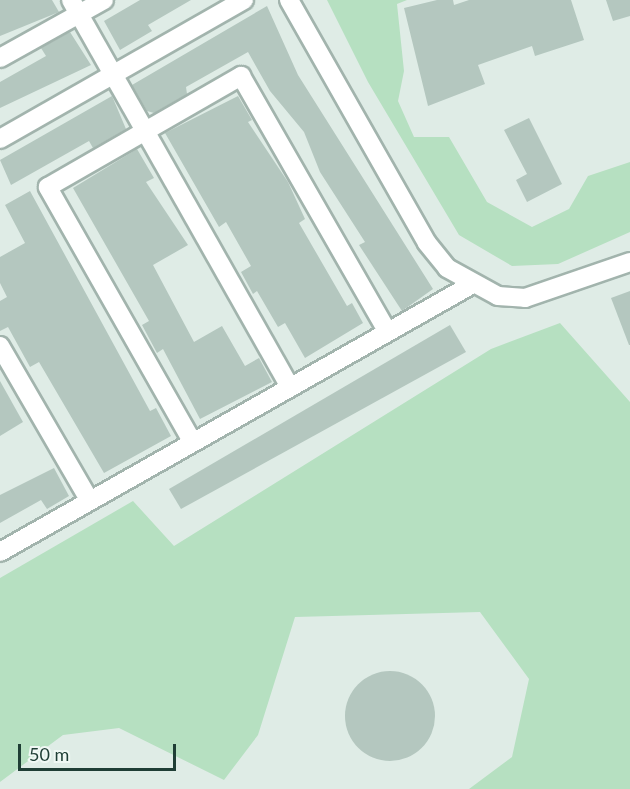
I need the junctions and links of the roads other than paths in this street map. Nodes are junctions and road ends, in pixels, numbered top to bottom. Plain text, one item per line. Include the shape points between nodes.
1 (104, 0) edge
2 (244, 0) edge
3 (289, 0) edge
4 (75, 7) edge
5 (0, 58) edge
6 (114, 75) junction
7 (146, 132) junction
8 (0, 139) edge
9 (630, 262) edge
10 (471, 285) junction
11 (387, 331) junction
12 (0, 346) edge
13 (290, 387) junction
14 (192, 441) junction
15 (90, 501) junction
16 (0, 552) edge

1 - 4 street
2 - 6 street
3 - 10 street via 427,243 447,268
4 - 5 street
4 - 6 street
6 - 7 street
6 - 8 street
7 - 11 street via 241,76
7 - 13 street
7 - 14 street via 48,187
9 - 10 street via 525,298
10 - 11 street
11 - 13 street
12 - 15 street
13 - 14 street
14 - 15 street
15 - 16 street

